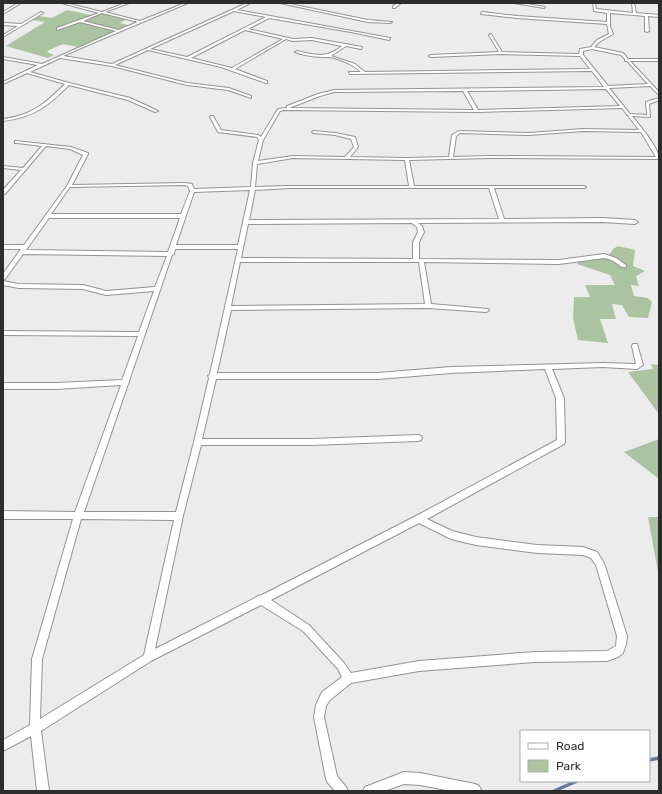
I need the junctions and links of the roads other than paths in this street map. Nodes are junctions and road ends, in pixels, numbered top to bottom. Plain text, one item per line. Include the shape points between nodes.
1 (20, 3) edge
2 (63, 3) edge
3 (128, 3) edge
4 (187, 3) edge
5 (248, 3) edge
6 (281, 3) edge
7 (400, 3) edge
8 (515, 3) edge
9 (594, 3) edge
10 (633, 3) edge
11 (394, 7) dead end
12 (235, 10) junction
13 (104, 12) junction
14 (609, 12) junction
15 (42, 13) dead end
16 (482, 13) dead end
17 (3, 14) edge
18 (635, 14) junction
19 (646, 15) junction
20 (659, 16) edge
21 (268, 17) junction
22 (541, 18) junction
23 (80, 21) junction
24 (141, 22) junction
25 (390, 22) dead end
26 (608, 23) junction
27 (3, 24) edge
28 (22, 26) junction
29 (58, 29) dead end
30 (246, 29) junction
31 (120, 31) junction
32 (647, 31) dead end
33 (3, 36) edge
34 (491, 36) dead end
35 (286, 38) junction
36 (389, 39) dead end
37 (345, 45) junction
38 (361, 48) dead end
39 (592, 48) junction
40 (147, 49) junction
41 (297, 52) dead end
42 (501, 53) junction
43 (580, 55) junction
44 (329, 56) junction
45 (431, 56) dead end
46 (59, 57) junction
47 (3, 58) edge
48 (186, 59) junction
49 (626, 60) junction
50 (659, 60) edge
51 (28, 63) junction
52 (42, 65) junction
53 (112, 65) junction
54 (231, 70) junction
55 (592, 70) junction
56 (29, 71) junction
57 (350, 73) dead end
58 (364, 73) junction
59 (266, 82) dead end
60 (3, 83) edge
61 (68, 84) junction
62 (651, 85) junction
63 (606, 87) junction
64 (464, 89) junction
65 (659, 94) edge
66 (250, 97) dead end
67 (659, 99) edge
68 (622, 107) junction
69 (283, 109) junction
70 (477, 110) junction
71 (156, 111) dead end
72 (629, 115) junction
73 (212, 117) dead end
74 (3, 120) edge
75 (642, 131) junction
76 (314, 132) dead end
77 (261, 140) junction
78 (17, 142) dead end
79 (45, 146) junction
80 (347, 157) junction
81 (451, 158) junction
82 (659, 158) edge
83 (407, 159) junction
84 (255, 163) junction
85 (3, 167) edge
86 (23, 169) junction
87 (69, 186) junction
88 (253, 187) junction
89 (412, 187) junction
90 (491, 187) junction
91 (584, 187) dead end
92 (192, 191) junction
93 (3, 193) edge
94 (48, 216) junction
95 (182, 216) junction
96 (502, 220) junction
97 (413, 221) junction
98 (245, 222) junction
99 (635, 222) dead end
100 (26, 246) junction
101 (3, 247) edge
102 (240, 247) junction
103 (171, 250) junction
104 (22, 252) junction
105 (237, 260) junction
106 (418, 260) junction
107 (624, 266) dead end
108 (3, 278) edge
109 (3, 283) edge
110 (156, 289) junction
111 (428, 306) junction
112 (228, 308) junction
113 (486, 310) dead end
114 (3, 333) edge
115 (142, 334) junction
116 (635, 346) dead end
117 (548, 368) junction
118 (211, 376) junction
119 (126, 382) junction
120 (3, 386) edge
121 (418, 438) dead end
122 (198, 442) junction
123 (3, 515) edge
124 (78, 516) junction
125 (178, 516) junction
126 (419, 519) junction
127 (261, 599) junction
128 (148, 658) junction
129 (349, 678) junction
130 (35, 728) junction
131 (3, 746) edge
132 (475, 790) edge
133 (43, 791) edge
134 (342, 791) edge
135 (369, 791) edge

1 - 17 street
2 - 13 street
3 - 13 street
4 - 24 street
5 - 12 street
6 - 25 street
7 - 11 street
8 - 22 street via 546,6 542,9
9 - 14 street via 595,10
10 - 18 street
12 - 21 street
12 - 40 street
13 - 23 street
13 - 24 street
14 - 18 street
14 - 26 street
15 - 28 street
16 - 22 street
18 - 19 street
19 - 20 street
19 - 32 street
21 - 30 street
21 - 36 street
22 - 26 street
23 - 29 street
23 - 31 street
24 - 31 street
26 - 39 street via 612,34 598,41
27 - 28 street
28 - 33 street
30 - 35 street
30 - 48 street
31 - 46 street
34 - 42 street
35 - 37 street via 312,39
35 - 54 street
37 - 38 street
37 - 44 street
39 - 43 street via 581,50
39 - 49 street via 621,54
40 - 48 street
40 - 53 street
41 - 44 street
42 - 43 street
42 - 45 street
43 - 55 street
44 - 58 street via 356,65
46 - 52 street
46 - 53 street
47 - 51 street
48 - 54 street
49 - 50 street
49 - 62 street
51 - 52 street
51 - 56 street
52 - 56 street
53 - 66 street via 187,84 229,89
54 - 59 street
55 - 58 street
55 - 63 street
56 - 60 street
56 - 61 street
57 - 58 street
61 - 71 street via 129,99
61 - 74 street via 42,108 23,116
62 - 63 street
62 - 65 street
63 - 64 street
63 - 68 street
64 - 69 street via 334,91 319,94
64 - 70 street
67 - 72 street via 647,103 649,116
68 - 70 street
68 - 72 street
69 - 70 street
69 - 77 street via 279,110
72 - 75 street
73 - 77 street via 219,131 258,136
75 - 81 street via 583,130 529,134 459,132 454,135
75 - 82 street
76 - 80 street via 353,138 356,147
77 - 84 street
78 - 79 street
79 - 86 street
79 - 87 street via 71,148 86,154
80 - 83 street
80 - 84 street via 293,157
81 - 82 street
81 - 83 street
83 - 89 street
84 - 88 street
85 - 86 street
86 - 93 street
87 - 92 street via 184,184 190,185
87 - 94 street
88 - 89 street
88 - 92 street
88 - 98 street
89 - 90 street
90 - 91 street
90 - 96 street
92 - 95 street
94 - 95 street
94 - 100 street
95 - 103 street
96 - 97 street
96 - 99 street
97 - 98 street
97 - 106 street via 421,232 416,242
98 - 102 street
100 - 101 street
100 - 104 street
102 - 103 street
102 - 105 street
103 - 104 street
103 - 110 street
104 - 108 street
105 - 106 street
105 - 112 street
106 - 107 street via 559,262 604,256
106 - 111 street
109 - 110 street via 19,286 83,287 106,293
110 - 115 street
111 - 112 street
111 - 113 street
112 - 118 street
114 - 115 street
115 - 119 street
116 - 117 street via 640,365 636,367 603,365
117 - 118 street via 452,370 378,376
117 - 126 street via 560,398 561,442
118 - 122 street
119 - 120 street
119 - 124 street
121 - 122 street via 311,442
122 - 125 street
123 - 124 street
124 - 125 street
124 - 130 street via 37,659
125 - 128 street
126 - 127 street
126 - 129 street via 451,535 476,541 536,550 583,551 594,555 600,563 622,636 622,646 617,653 607,656 536,657 419,666
127 - 128 street
127 - 129 street via 306,628
128 - 130 street
129 - 134 street via 326,696 319,717 332,779
130 - 131 street
130 - 133 street
132 - 135 street via 404,778

